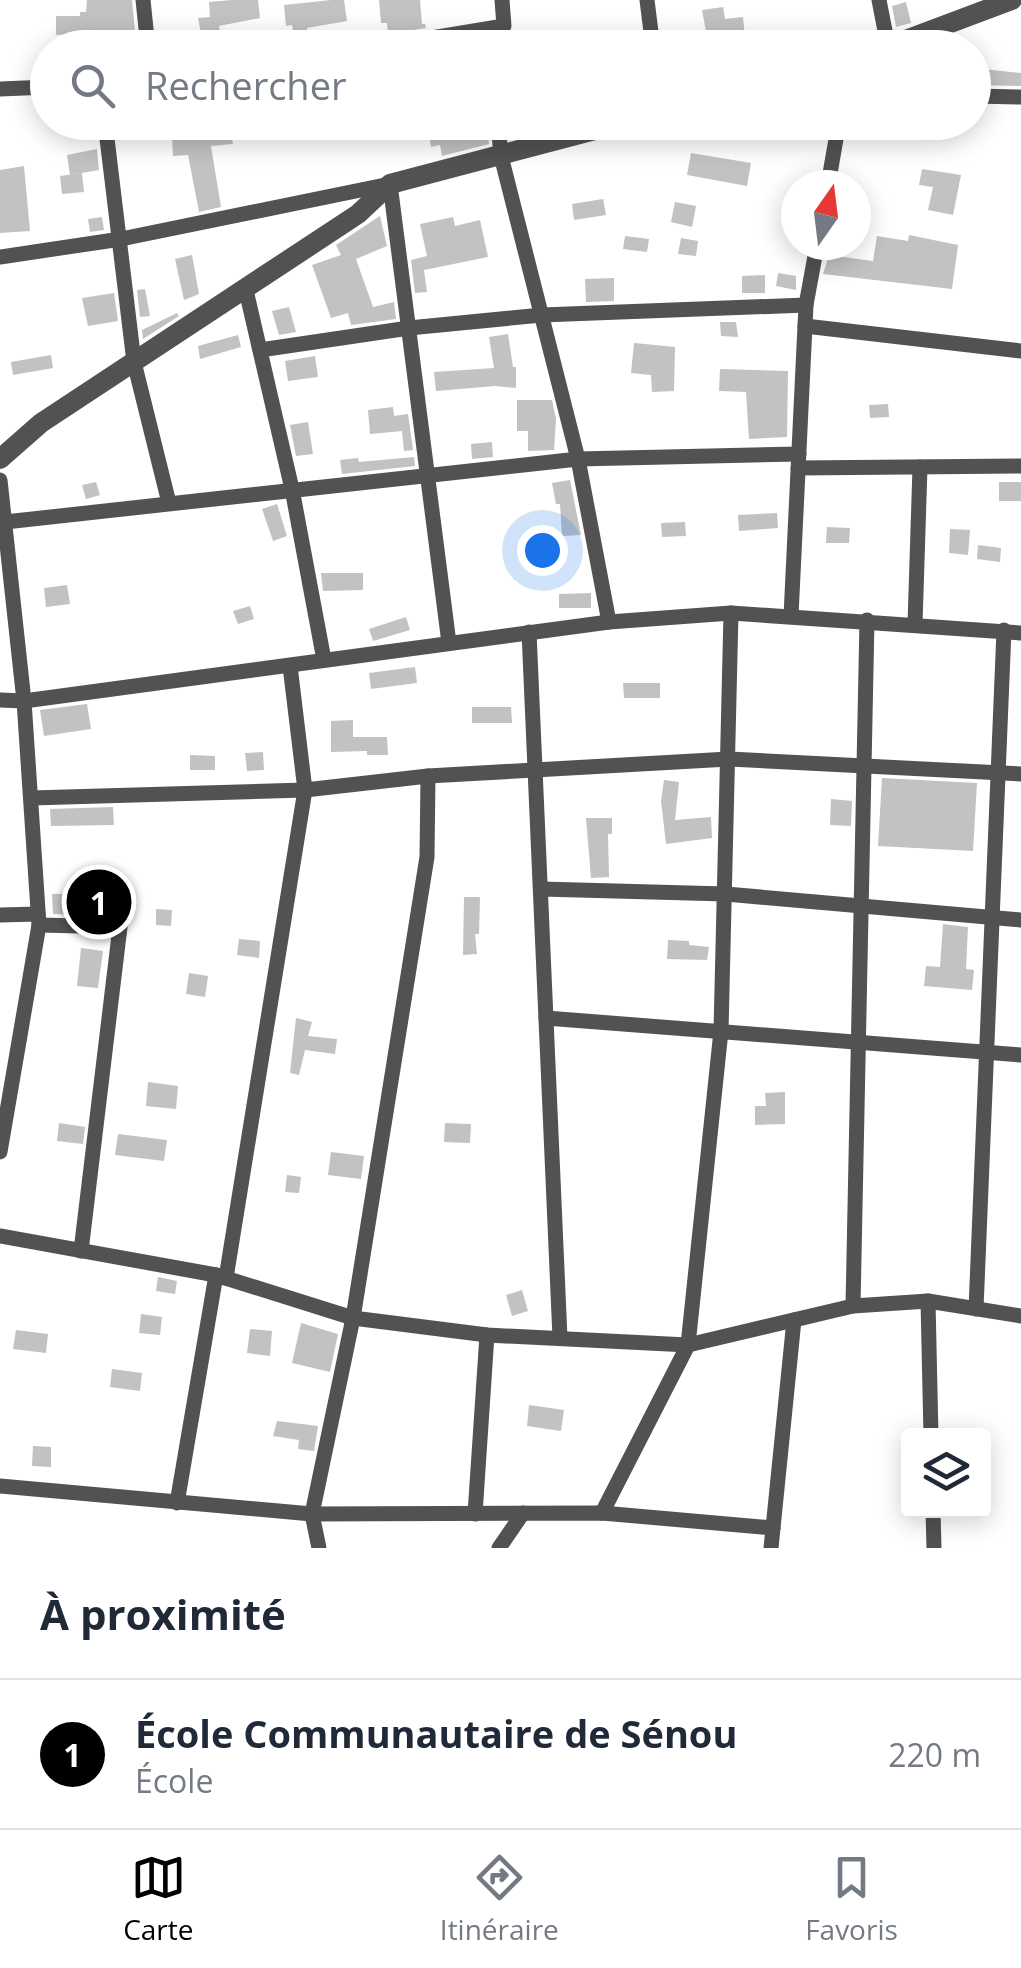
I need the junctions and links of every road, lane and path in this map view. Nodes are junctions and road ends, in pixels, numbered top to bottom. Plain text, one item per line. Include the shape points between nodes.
1 (143, 0) edge
2 (502, 0) edge
3 (647, 0) edge
4 (879, 0) edge
5 (1012, 0) edge
6 (488, 29) joint
7 (146, 30) edge
8 (482, 30) edge
9 (651, 30) edge
10 (883, 30) edge
11 (932, 30) edge
12 (30, 88) edge
13 (0, 89) edge
14 (991, 96) edge
15 (1021, 97) edge
16 (108, 140) edge
17 (500, 140) edge
18 (560, 140) edge
19 (836, 140) edge
20 (501, 156) junction
21 (831, 170) edge
22 (390, 184) junction
23 (121, 239) junction
24 (0, 256) edge
25 (814, 260) edge
26 (245, 286) junction
27 (806, 306) junction
28 (542, 315) junction
29 (805, 326) junction
30 (408, 328) junction
31 (260, 350) junction
32 (1021, 351) edge
33 (134, 362) junction
34 (0, 459) edge
35 (578, 459) junction
36 (798, 461) junction
37 (1021, 466) edge
38 (920, 467) junction
39 (428, 474) junction
40 (0, 480) edge
41 (292, 489) junction
42 (169, 503) junction
43 (5, 522) junction
44 (731, 613) junction
45 (791, 616) junction
46 (867, 620) junction
47 (609, 622) junction
48 (915, 624) junction
49 (1004, 630) junction
50 (530, 632) junction
51 (1021, 633) edge
52 (449, 643) junction
53 (324, 660) junction
54 (290, 666) junction
55 (0, 700) edge
56 (24, 701) junction
57 (730, 760) junction
58 (866, 765) junction
59 (536, 771) junction
60 (998, 772) junction
61 (1021, 774) edge
62 (428, 776) junction
63 (305, 790) junction
64 (30, 798) junction
65 (541, 889) junction
66 (726, 894) junction
67 (862, 906) junction
68 (0, 914) edge
69 (992, 916) junction
70 (39, 920) junction
71 (1021, 920) edge
72 (546, 1018) junction
73 (721, 1031) junction
74 (857, 1042) junction
75 (986, 1052) junction
76 (1021, 1055) edge
77 (0, 1152) edge
78 (0, 1236) edge
79 (81, 1251) junction
80 (221, 1276) junction
81 (928, 1302) junction
82 (852, 1306) junction
83 (976, 1309) junction
84 (1021, 1316) edge
85 (352, 1318) junction
86 (794, 1320) junction
87 (487, 1335) junction
88 (560, 1338) junction
89 (688, 1344) junction
90 (931, 1428) edge
91 (0, 1486) edge
92 (176, 1503) junction
93 (602, 1513) junction
94 (312, 1514) junction
95 (475, 1514) junction
96 (523, 1514) junction
97 (933, 1518) edge
98 (773, 1528) junction
99 (319, 1548) edge
100 (499, 1548) edge
101 (771, 1548) edge
102 (934, 1548) edge

1 - 7 street
2 - 6 street via 504,26
3 - 9 street
4 - 10 street
5 - 11 street
6 - 8 street
12 - 13 street
14 - 15 street
16 - 23 street
17 - 20 street
18 - 20 street
19 - 21 street
20 - 22 street
20 - 28 street
22 - 23 street
22 - 26 street via 358,214
22 - 30 street
23 - 24 street
23 - 33 street
25 - 27 street
26 - 31 street
26 - 33 street
27 - 28 street
27 - 29 street
28 - 30 street
28 - 35 street
29 - 32 street
29 - 36 street
30 - 31 street
30 - 39 street
31 - 41 street
33 - 34 street via 41,423
33 - 42 street
35 - 36 street
35 - 39 street
35 - 47 street
36 - 38 street
36 - 45 street
37 - 38 street
38 - 48 street
39 - 41 street
39 - 52 street
40 - 43 street
41 - 42 street
41 - 53 street
42 - 43 street
43 - 56 street
44 - 45 street
44 - 47 street
44 - 57 street
45 - 46 street
46 - 48 street
46 - 58 street
47 - 50 street
48 - 49 street
49 - 51 street
49 - 60 street
50 - 52 street
50 - 59 street
52 - 53 street
53 - 54 street
54 - 56 street
54 - 63 street
55 - 56 street
56 - 64 street
57 - 58 street
57 - 59 street
57 - 66 street
58 - 60 street
58 - 67 street
59 - 62 street
59 - 65 street
60 - 61 street
60 - 69 street
62 - 63 street
62 - 85 street via 427,858
63 - 64 street
63 - 80 street
64 - 70 street
65 - 66 street
65 - 72 street
66 - 67 street
66 - 73 street
67 - 69 street
67 - 74 street
68 - 70 street
69 - 71 street
69 - 75 street
70 - 77 street
70 - 79 street via 120,927
72 - 73 street
72 - 88 street
73 - 74 street
73 - 89 street
74 - 75 street
74 - 82 street
75 - 76 street
75 - 83 street
78 - 79 street
79 - 80 street
80 - 85 street
80 - 92 street
81 - 82 street
81 - 83 street
81 - 90 street
82 - 86 street
83 - 84 street
85 - 87 street
85 - 94 street
86 - 89 street
86 - 98 street
87 - 88 street
87 - 95 street
88 - 89 street
89 - 93 street
91 - 92 street
92 - 94 street
93 - 96 street
93 - 98 street
94 - 95 street
94 - 99 street
95 - 96 street
96 - 100 street
97 - 102 street
98 - 101 street

